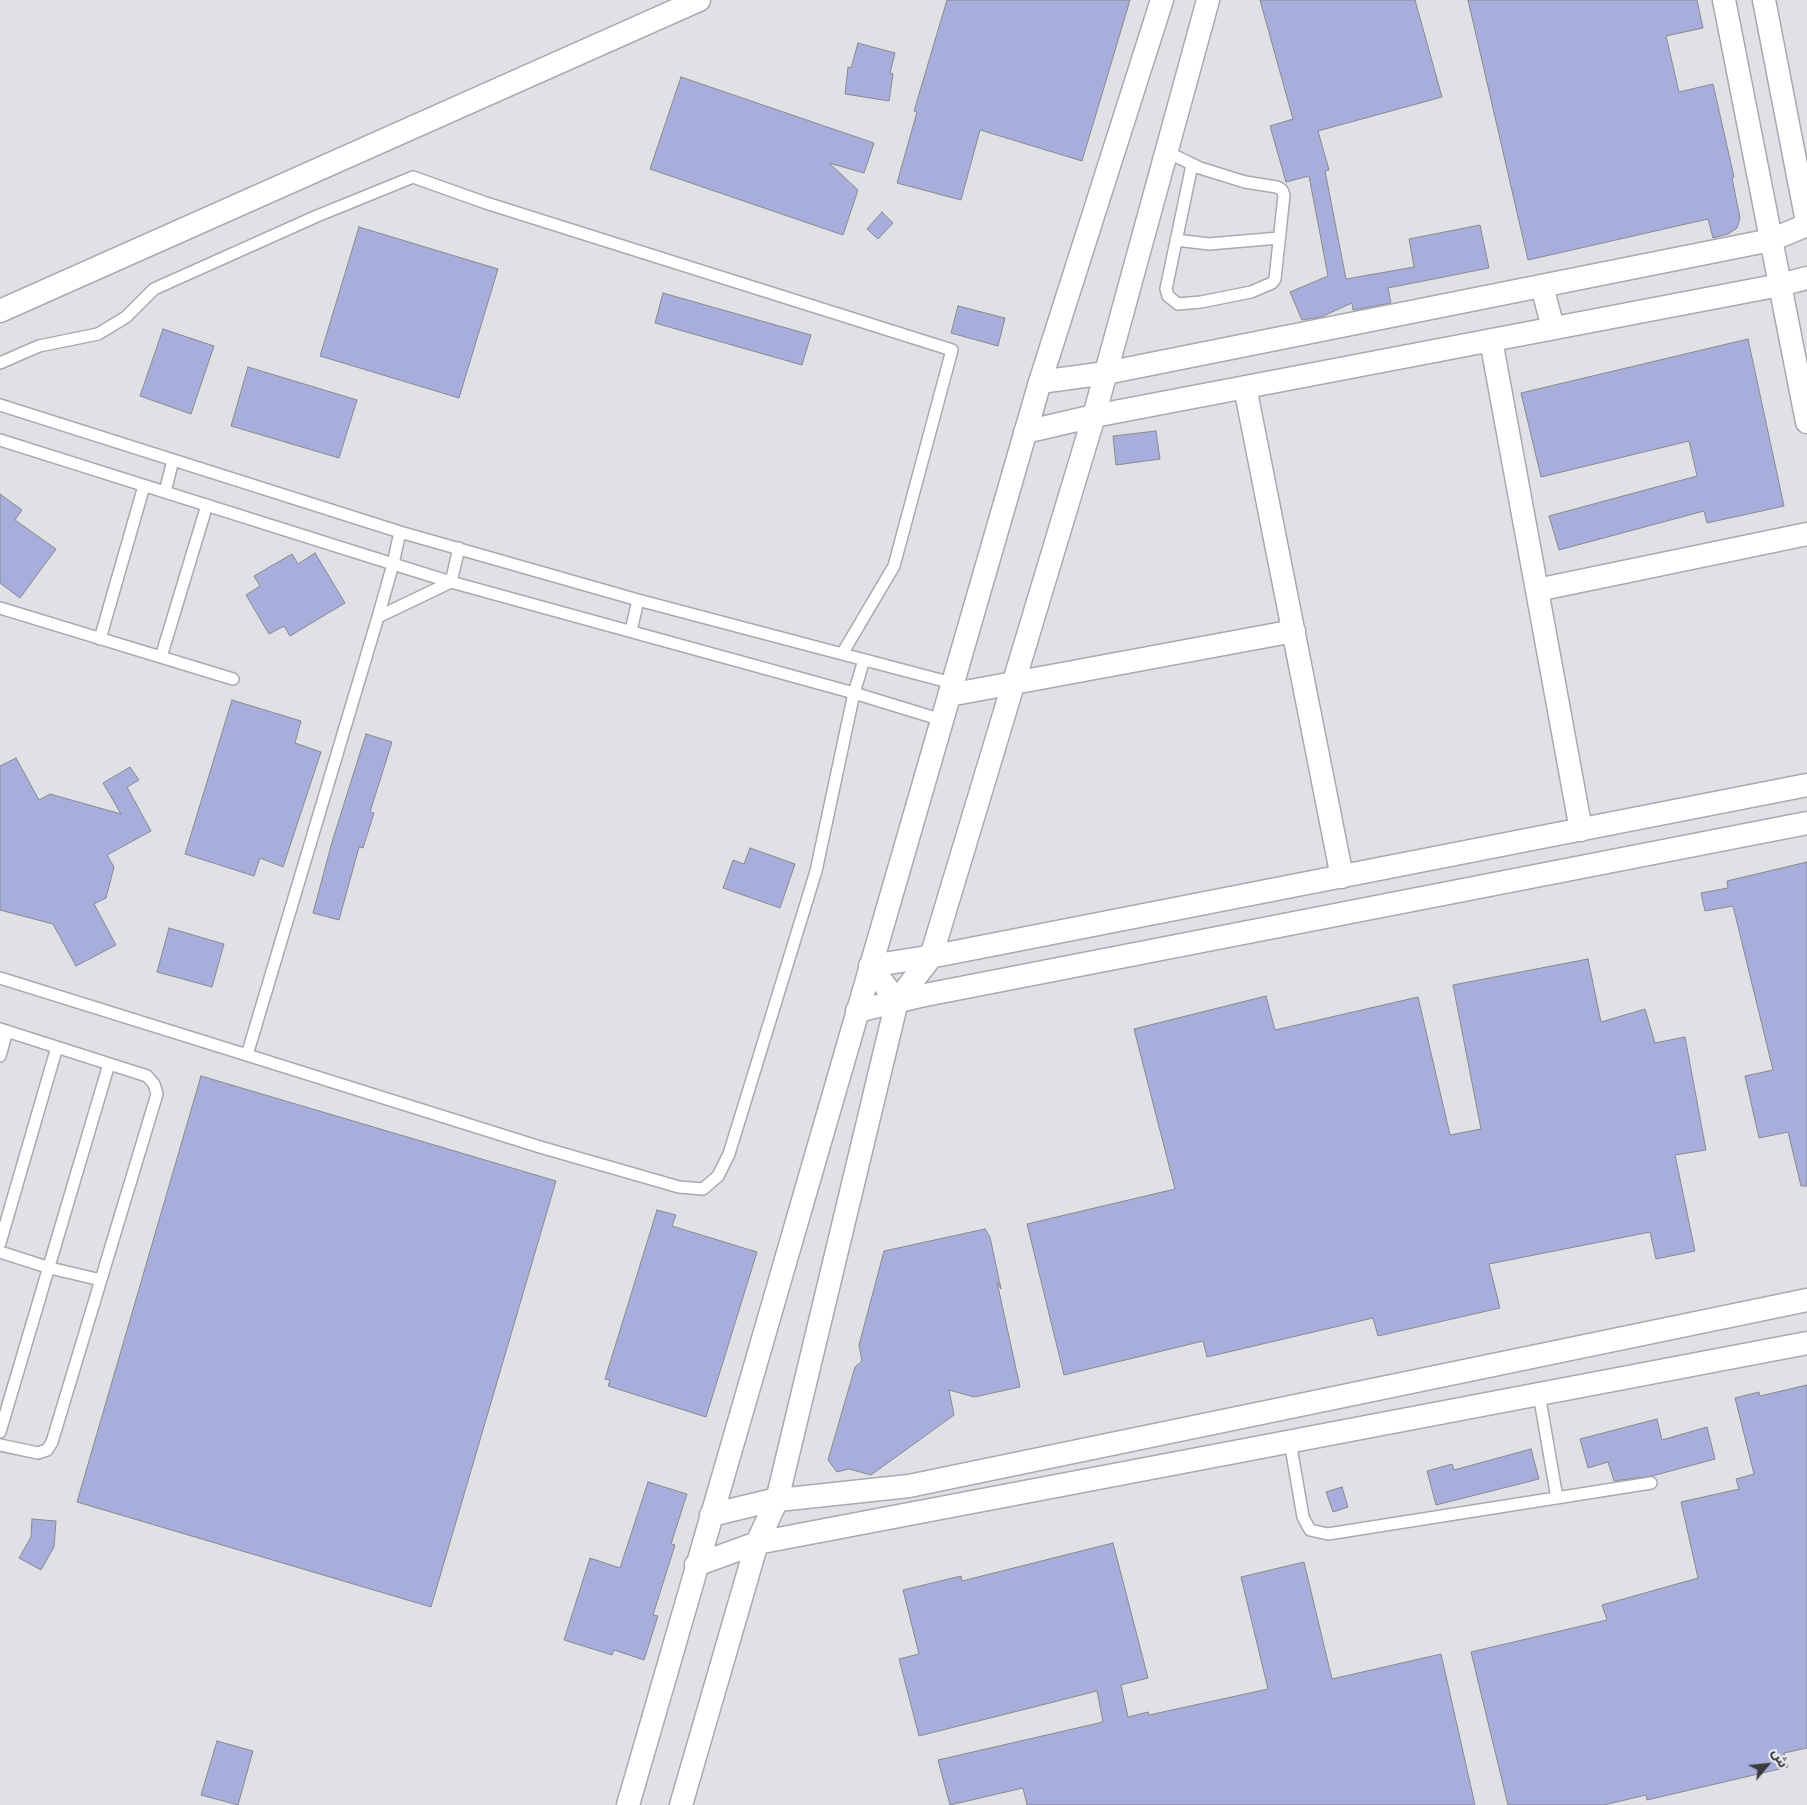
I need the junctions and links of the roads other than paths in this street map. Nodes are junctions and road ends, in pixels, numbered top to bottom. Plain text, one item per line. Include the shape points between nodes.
1 (699, 0) edge
2 (1162, 0) edge
3 (1208, 0) edge
4 (1724, 0) edge
5 (1764, 0) edge
6 (1166, 152) junction
7 (1192, 165) junction
8 (1807, 224) edge
9 (1279, 238) junction
10 (1176, 240) junction
11 (1771, 240) junction
12 (1807, 278) edge
13 (1780, 285) junction
14 (1542, 286) junction
15 (0, 310) edge
16 (1553, 328) junction
17 (1491, 340) junction
18 (0, 364) edge
19 (1106, 373) junction
20 (1040, 382) junction
21 (1245, 387) junction
22 (0, 404) edge
23 (1094, 416) junction
24 (1807, 422) edge
25 (1025, 432) junction
26 (0, 440) edge
27 (173, 460) junction
28 (144, 486) junction
29 (164, 492) junction
30 (207, 505) junction
31 (400, 532) junction
32 (1807, 534) edge
33 (459, 548) junction
34 (393, 564) junction
35 (451, 582) junction
36 (1537, 590) junction
37 (638, 600) junction
38 (0, 608) edge
39 (378, 617) junction
40 (631, 631) junction
41 (1294, 631) junction
42 (100, 639) junction
43 (842, 654) junction
44 (161, 657) junction
45 (864, 660) junction
46 (233, 679) dead end
47 (1014, 683) junction
48 (951, 689) junction
49 (854, 693) junction
50 (942, 720) junction
51 (1807, 785) edge
52 (1807, 823) edge
53 (1581, 830) junction
54 (1342, 876) junction
55 (932, 957) junction
56 (870, 966) junction
57 (0, 978) edge
58 (897, 1001) junction
59 (857, 1011) junction
60 (4, 1030) edge
61 (57, 1047) junction
62 (247, 1055) junction
63 (0, 1056) edge
64 (109, 1064) junction
65 (0, 1244) edge
66 (0, 1252) edge
67 (50, 1268) junction
68 (100, 1280) junction
69 (1807, 1300) edge
70 (1807, 1343) edge
71 (1539, 1394) junction
72 (0, 1432) edge
73 (1290, 1442) junction
74 (0, 1445) edge
75 (1651, 1483) dead end
76 (1557, 1498) junction
77 (777, 1500) junction
78 (711, 1515) junction
79 (756, 1543) junction
80 (696, 1565) junction
81 (628, 1805) edge
82 (681, 1805) edge

1 - 15 street
2 - 20 street
3 - 6 street
4 - 11 street
5 - 8 street
6 - 7 lane
6 - 19 street
7 - 9 lane via 1282,190
7 - 10 lane
8 - 11 street
9 - 10 lane via 1209,244
9 - 10 lane via 1272,283 1251,292 1178,304 1168,296 1166,289
11 - 13 street
11 - 14 street
12 - 13 street
13 - 16 street
13 - 24 street
14 - 16 street
14 - 19 street
16 - 17 street
17 - 21 street
17 - 36 street
18 - 43 lane via 39,346 98,334 126,317 154,289 413,177 952,350 894,566
19 - 20 street
19 - 23 street
20 - 25 street
21 - 23 street
21 - 41 street
22 - 27 lane
23 - 25 street
23 - 47 street
25 - 48 street
26 - 28 lane
27 - 29 lane
27 - 31 lane
28 - 29 lane
28 - 42 lane
29 - 30 lane
30 - 34 lane
30 - 44 lane
31 - 33 lane
31 - 34 lane
32 - 36 street
33 - 35 lane
33 - 37 lane
34 - 35 lane
34 - 39 lane
35 - 39 lane
35 - 40 lane
36 - 53 street
37 - 40 lane
37 - 43 lane
38 - 42 lane
39 - 62 lane
40 - 49 lane
41 - 47 street
41 - 54 street
42 - 44 lane
43 - 45 lane
44 - 46 lane
45 - 48 lane
45 - 49 lane
47 - 48 street
47 - 55 street
48 - 50 street
49 - 50 lane
49 - 62 lane via 816,871 728,1154 718,1176 702,1189 679,1187 540,1147
50 - 56 street
51 - 53 street
52 - 58 street
53 - 54 street
54 - 55 street
55 - 56 street
55 - 58 street
56 - 58 street
56 - 59 street
57 - 62 lane
58 - 59 street
58 - 77 street
59 - 78 street
60 - 61 lane
60 - 63 lane
61 - 64 lane
61 - 65 lane
64 - 67 lane
64 - 68 lane via 147,1076 158,1094
66 - 67 lane
67 - 68 lane
67 - 72 lane
68 - 74 lane via 52,1442 46,1450 38,1453
69 - 77 street via 909,1486
70 - 71 street
71 - 73 street
71 - 76 lane
73 - 76 lane via 1302,1517 1310,1530 1328,1534
73 - 79 street
75 - 76 lane
77 - 78 street
77 - 79 street
78 - 80 street
79 - 80 street
79 - 82 street
80 - 81 street

